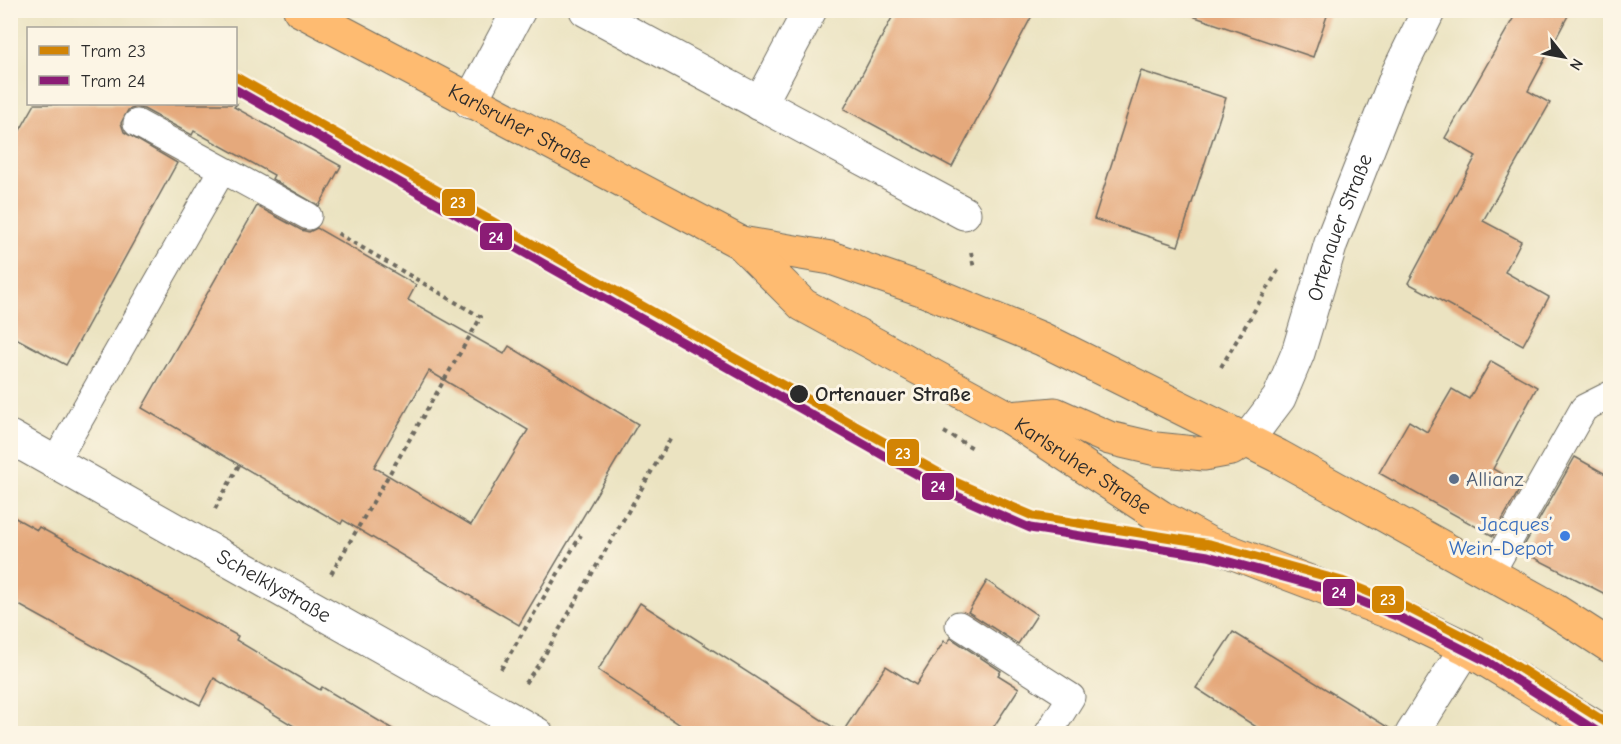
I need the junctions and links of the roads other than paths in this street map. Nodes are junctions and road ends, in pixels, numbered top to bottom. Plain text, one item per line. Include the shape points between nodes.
1 (300, 10) edge
2 (519, 10) edge
3 (586, 10) edge
4 (810, 10) edge
5 (1429, 10) edge
6 (470, 102) junction
7 (760, 104) junction
8 (137, 123) dead end
9 (222, 170) junction
10 (964, 213) dead end
11 (308, 216) road end
12 (741, 243) junction
13 (1611, 395) edge
14 (1010, 418) junction
15 (10, 437) edge
16 (1247, 440) junction
17 (55, 462) junction
18 (1490, 574) junction
19 (959, 625) dead end
20 (1611, 646) edge
21 (1466, 648) junction
22 (491, 716) edge
23 (537, 734) edge
24 (1048, 734) edge
25 (1412, 734) edge
26 (1607, 734) edge

1 - 6 main road, Karlsruher Straße
2 - 6 street
3 - 7 street
4 - 7 street
5 - 16 street, Ortenauer Straße via 1398,74 1331,243 1299,353 1279,398
6 - 12 main road, Karlsruher Straße
7 - 10 street
8 - 9 lane
9 - 11 lane
9 - 17 lane
12 - 14 main road, Karlsruher Straße via 803,305
12 - 16 main road, Karlsruher Straße via 831,258 924,290 1042,339
13 - 18 lane via 1584,408
14 - 16 main road via 1055,414 1110,438 1156,449 1204,454 1231,449
14 - 21 main road, Karlsruher Straße via 1147,508 1210,544 1402,617
15 - 17 street, Schelklystraße
16 - 18 main road, Karlsruher Straße
17 - 22 street, Schelklystraße via 313,606
18 - 20 main road, Karlsruher Straße
19 - 24 lane via 1071,697
21 - 25 street
21 - 26 main road, Karlsruher Straße
22 - 23 street, Schelklystraße

